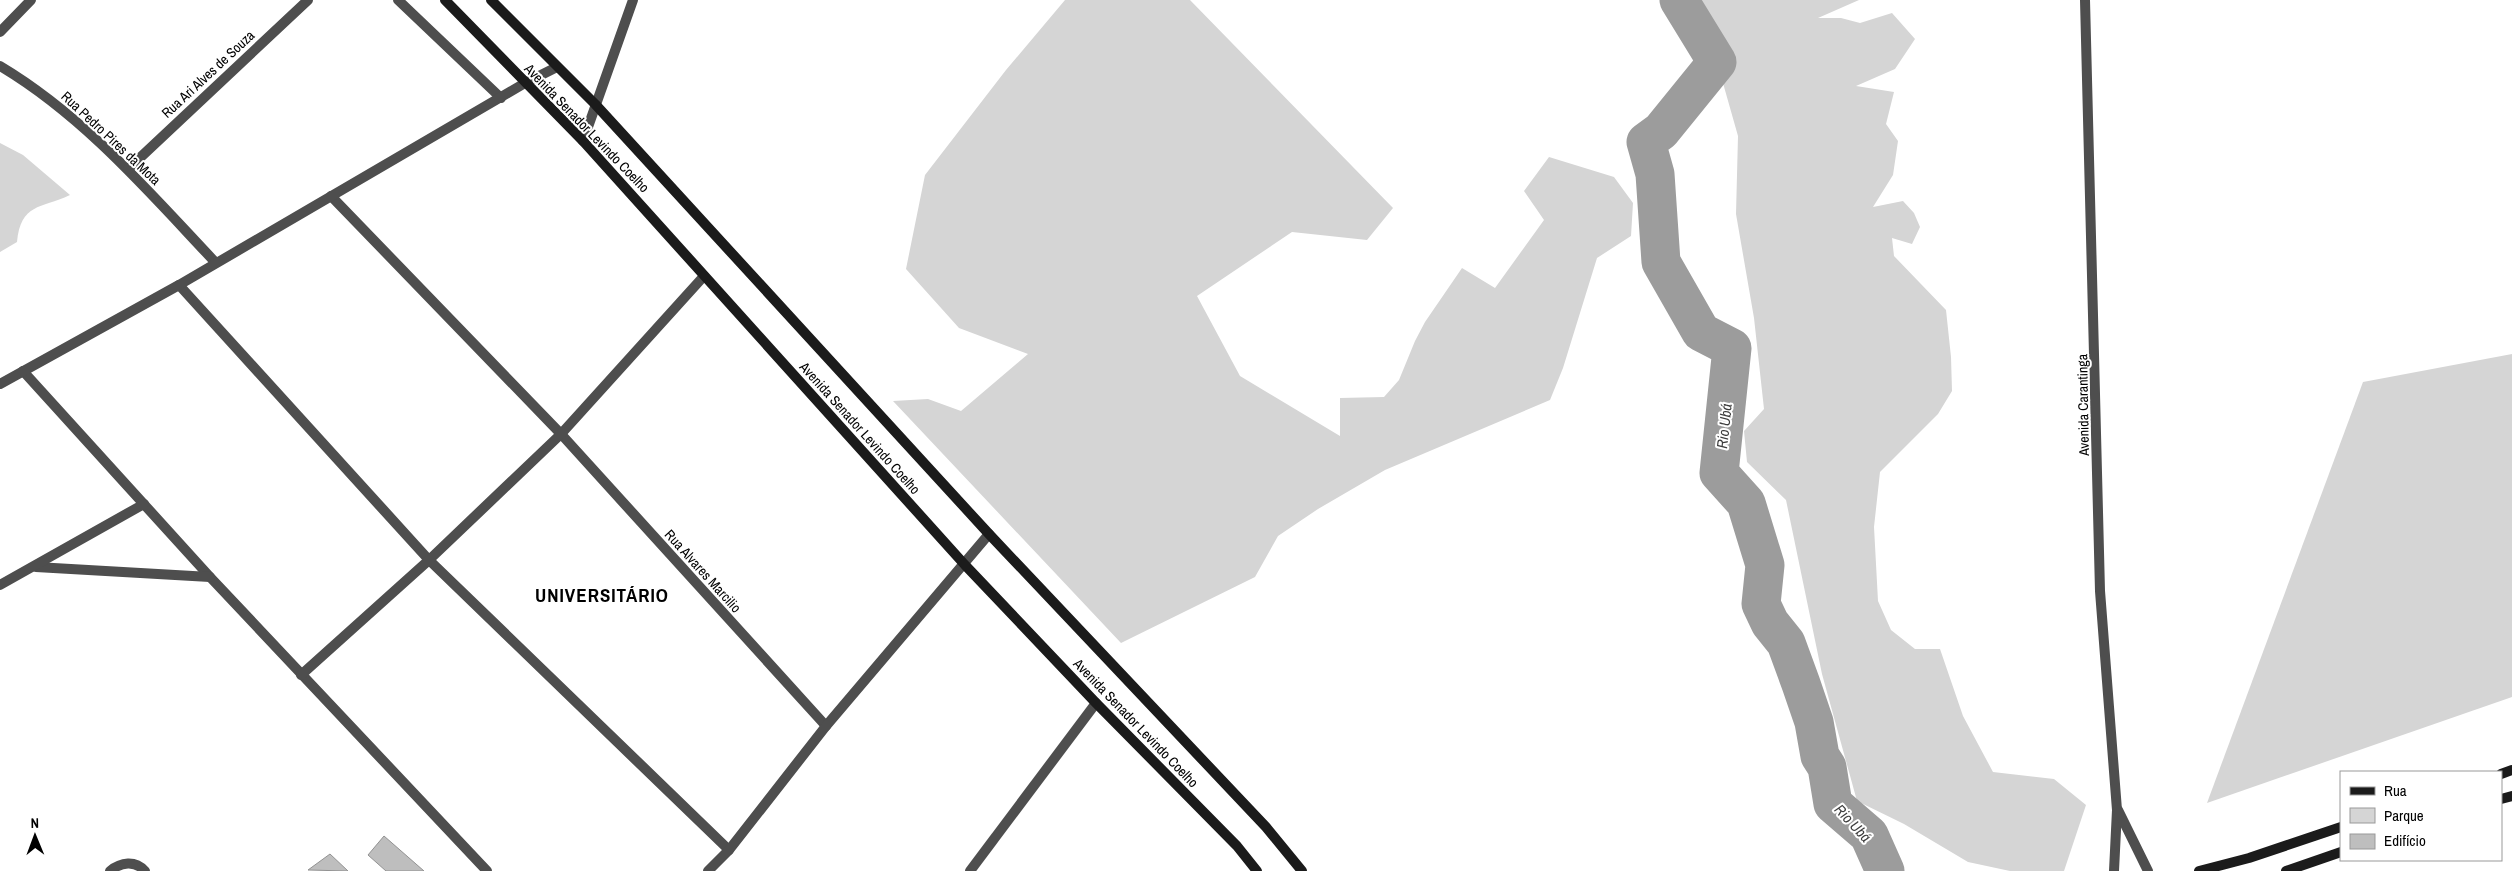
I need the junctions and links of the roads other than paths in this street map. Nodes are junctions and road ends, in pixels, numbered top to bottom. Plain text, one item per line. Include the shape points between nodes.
1 (32, 0) edge
2 (308, 0) edge
3 (398, 0) edge
4 (445, 0) edge
5 (491, 0) edge
6 (633, 0) edge
7 (2085, 0) edge
8 (0, 32) edge
9 (0, 66) edge
10 (557, 67) junction
11 (525, 83) junction
12 (501, 98) junction
13 (595, 104) junction
14 (583, 141) junction
15 (128, 169) junction
16 (331, 196) junction
17 (215, 262) junction
18 (704, 276) junction
19 (179, 285) junction
20 (23, 371) junction
21 (0, 384) edge
22 (561, 434) junction
23 (144, 504) junction
24 (989, 534) junction
25 (429, 560) junction
26 (965, 565) junction
27 (36, 567) junction
28 (210, 578) junction
29 (0, 585) edge
30 (301, 675) junction
31 (1096, 703) junction
32 (826, 726) junction
33 (2117, 810) junction
34 (2340, 827) edge
35 (729, 850) junction
36 (2340, 852) edge
37 (110, 871) edge
38 (145, 871) edge
39 (487, 871) edge
40 (708, 871) edge
41 (970, 871) edge
42 (1258, 871) edge
43 (1302, 871) edge
44 (2114, 871) edge
45 (2148, 871) edge
46 (2199, 871) edge
47 (2286, 871) edge

1 - 8 street
2 - 15 street, Rua Ari Alves de Souza
3 - 12 street
4 - 11 street, Avenida Senador Levindo Coelho
5 - 10 street
6 - 13 street
7 - 33 street, Avenida Carantinga via 2100,591
9 - 15 street, Rua Pedro Pires da Mota via 32,85
10 - 11 street
10 - 13 street
11 - 12 street
11 - 14 street, Avenida Senador Levindo Coelho
12 - 16 street
13 - 14 street
13 - 24 street
14 - 18 street, Avenida Senador Levindo Coelho
15 - 17 street, Rua Pedro Pires da Mota
16 - 17 street
16 - 22 street, Rua Alvares Marcilio
17 - 19 street
18 - 22 street
18 - 26 street, Avenida Senador Levindo Coelho
19 - 20 street
19 - 25 street
20 - 21 street
20 - 23 street
22 - 25 street
22 - 32 street, Rua Alvares Marcilio
23 - 27 street
23 - 28 street
24 - 26 street
24 - 43 street via 1259,820
25 - 30 street
25 - 35 street
26 - 31 street, Avenida Senador Levindo Coelho
26 - 32 street
27 - 28 street
27 - 29 street
28 - 30 street
30 - 39 street
31 - 41 street
31 - 42 street, Avenida Senador Levindo Coelho
32 - 35 street
33 - 44 street, Avenida Carantinga
33 - 45 street, Avenida Carantinga
34 - 46 street
35 - 40 street
36 - 47 street
37 - 38 street via 121,864 134,863

